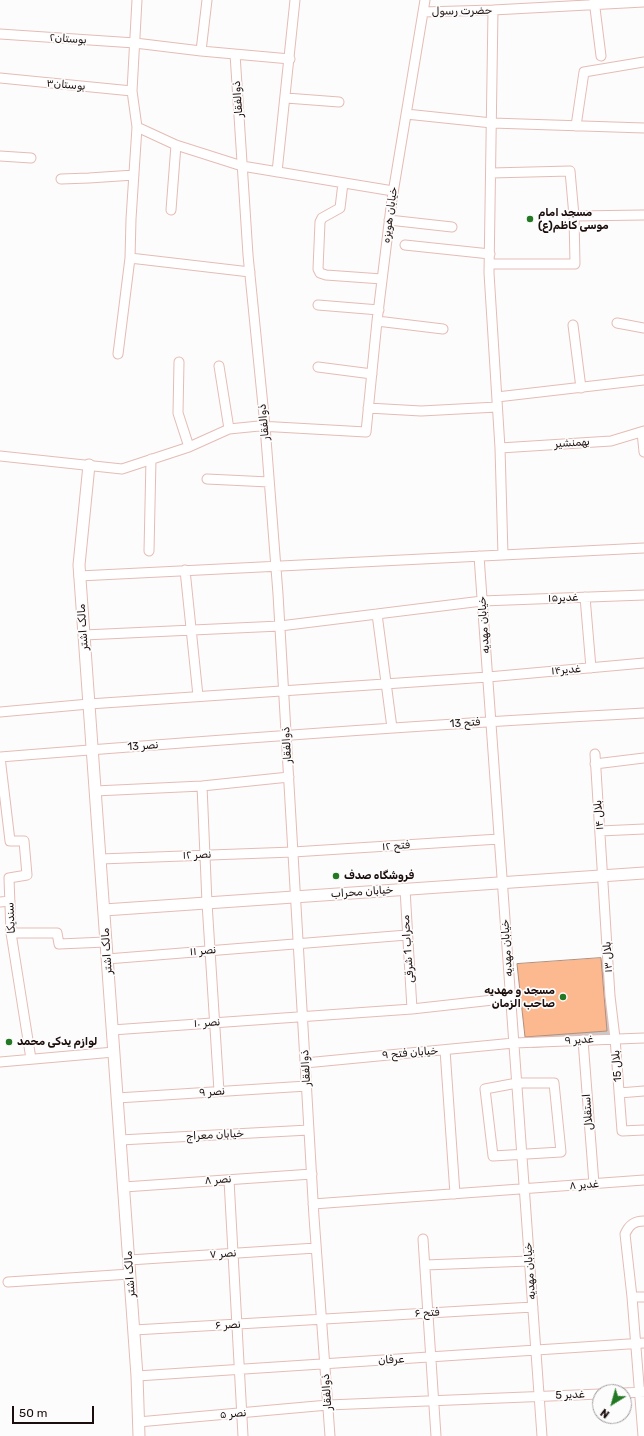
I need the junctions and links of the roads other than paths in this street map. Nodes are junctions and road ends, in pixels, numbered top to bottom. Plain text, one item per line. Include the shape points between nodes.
1 (137, 0) edge
2 (207, 0) edge
3 (296, 0) edge
4 (425, 0) edge
5 (594, 2) edge
6 (638, 2) edge
7 (538, 4) edge
8 (493, 10) junction
9 (423, 12) junction
10 (0, 34) edge
11 (135, 43) junction
12 (201, 51) junction
13 (234, 54) junction
14 (601, 56) dead end
15 (290, 59) junction
16 (644, 62) edge
17 (0, 78) edge
18 (132, 91) junction
19 (286, 98) junction
20 (339, 102) dead end
21 (406, 114) junction
22 (492, 123) junction
23 (576, 126) junction
24 (137, 127) junction
25 (644, 128) edge
26 (176, 145) junction
27 (0, 156) edge
28 (31, 158) dead end
29 (242, 166) junction
30 (277, 172) junction
31 (491, 173) junction
32 (134, 175) junction
33 (61, 179) dead end
34 (342, 183) junction
35 (393, 191) junction
36 (171, 210) dead end
37 (574, 216) junction
38 (644, 216) edge
39 (389, 220) junction
40 (452, 227) dead end
41 (405, 245) dead end
42 (490, 254) junction
43 (130, 258) junction
44 (490, 264) junction
45 (250, 272) junction
46 (382, 279) junction
47 (318, 305) dead end
48 (379, 310) junction
49 (377, 321) junction
50 (617, 323) dead end
51 (573, 325) dead end
52 (644, 328) edge
53 (443, 329) dead end
54 (118, 354) dead end
55 (179, 362) dead end
56 (220, 366) dead end
57 (318, 367) dead end
58 (372, 374) junction
59 (644, 380) edge
60 (581, 388) junction
61 (497, 397) junction
62 (497, 407) junction
63 (368, 408) junction
64 (265, 426) junction
65 (229, 429) junction
66 (643, 432) edge
67 (189, 447) junction
68 (500, 448) junction
69 (644, 452) edge
70 (0, 456) edge
71 (151, 459) junction
72 (89, 466) junction
73 (207, 480) dead end
74 (269, 482) junction
75 (644, 548) edge
76 (149, 551) dead end
77 (503, 555) junction
78 (479, 556) junction
79 (276, 566) junction
80 (185, 570) junction
81 (79, 576) junction
82 (644, 595) edge
83 (585, 597) junction
84 (482, 601) junction
85 (377, 614) junction
86 (280, 626) junction
87 (191, 630) junction
88 (84, 635) junction
89 (644, 663) edge
90 (591, 668) junction
91 (488, 676) junction
92 (386, 683) junction
93 (284, 690) junction
94 (198, 696) junction
95 (89, 704) junction
96 (0, 712) edge
97 (644, 713) edge
98 (491, 721) junction
99 (392, 728) junction
100 (286, 735) junction
101 (92, 749) junction
102 (594, 754) dead end
103 (0, 757) edge
104 (644, 758) edge
105 (595, 764) junction
106 (289, 777) junction
107 (202, 786) junction
108 (95, 790) junction
109 (644, 829) edge
110 (600, 832) junction
111 (499, 839) junction
112 (293, 852) junction
113 (205, 855) junction
114 (100, 858) junction
115 (644, 873) edge
116 (603, 876) junction
117 (502, 883) junction
118 (405, 889) junction
119 (296, 897) junction
120 (10, 901) junction
121 (0, 902) edge
122 (207, 903) junction
123 (104, 910) junction
124 (12, 934) junction
125 (408, 935) junction
126 (106, 942) junction
127 (298, 943) junction
128 (210, 950) junction
129 (107, 959) junction
130 (511, 998) junction
131 (412, 1009) junction
132 (303, 1016) junction
133 (215, 1023) junction
134 (112, 1030) junction
135 (615, 1038) junction
136 (644, 1038) edge
137 (583, 1040) junction
138 (514, 1043) junction
139 (445, 1050) junction
140 (114, 1052) junction
141 (31, 1059) junction
142 (0, 1062) edge
143 (305, 1063) junction
144 (517, 1083) junction
145 (307, 1086) junction
146 (219, 1091) junction
147 (644, 1091) edge
148 (619, 1094) junction
149 (117, 1098) junction
150 (309, 1130) junction
151 (644, 1130) edge
152 (120, 1140) junction
153 (522, 1155) junction
154 (312, 1174) junction
155 (228, 1180) junction
156 (644, 1180) edge
157 (594, 1184) junction
158 (124, 1187) junction
159 (524, 1189) junction
160 (455, 1194) junction
161 (313, 1204) junction
162 (644, 1221) edge
163 (423, 1239) dead end
164 (316, 1248) junction
165 (233, 1253) junction
166 (129, 1260) junction
167 (530, 1260) junction
168 (425, 1266) junction
169 (130, 1274) junction
170 (8, 1282) dead end
171 (632, 1297) junction
172 (644, 1297) edge
173 (533, 1306) junction
174 (428, 1313) junction
175 (321, 1319) junction
176 (237, 1324) junction
177 (134, 1330) junction
178 (640, 1343) edge
179 (536, 1350) junction
180 (431, 1357) junction
181 (325, 1364) junction
182 (239, 1370) junction
183 (137, 1376) junction
184 (642, 1392) edge
185 (632, 1393) edge
186 (592, 1394) edge
187 (539, 1396) junction
188 (434, 1400) junction
189 (328, 1405) junction
190 (242, 1413) junction
191 (138, 1422) junction
192 (139, 1436) edge
193 (243, 1436) edge
194 (330, 1436) edge
195 (436, 1436) edge
196 (542, 1436) edge
197 (643, 1436) edge

1 - 11 street
2 - 12 street
3 - 15 street
4 - 9 street, خیابان هویزه
5 - 6 street, حضرت رسول
5 - 7 street, حضرت رسول
5 - 14 street
7 - 8 street, حضرت رسول
8 - 9 street, حضرت رسول
8 - 22 street
9 - 21 street, خیابان هویزه
10 - 11 street, بوستان۲
11 - 12 street, بوستان۲
11 - 18 street
12 - 13 street, بوستان۲
13 - 15 street, بوستان۲
13 - 29 street, ذوالفقار
15 - 19 street
16 - 23 street via 584,72
17 - 18 street, بوستان۳
18 - 24 street
19 - 20 street
19 - 30 street
21 - 22 street
21 - 35 street, خیابان هویزه
22 - 23 street
22 - 31 street
23 - 25 street
24 - 26 street
24 - 32 street
26 - 29 street
26 - 36 street
27 - 28 street
29 - 30 street
29 - 45 street, ذوالفقار
30 - 34 street
31 - 37 street via 570,171
31 - 42 street
32 - 33 street
32 - 43 street
34 - 35 street
34 - 46 street via 340,208 322,218 320,222 318,269 326,275
35 - 39 street, خیابان هویزه
37 - 38 street
37 - 44 street via 575,264
39 - 40 street
39 - 46 street, خیابان هویزه
41 - 42 street
42 - 44 street
43 - 45 street
43 - 54 street
44 - 61 street
45 - 64 street, ذوالفقار
46 - 48 street, خیابان هویزه
47 - 48 street
48 - 49 street, خیابان هویزه
49 - 53 street
49 - 58 street, خیابان هویزه
50 - 52 street
51 - 60 street
55 - 67 street via 178,413
56 - 65 street
57 - 58 street
58 - 63 street, خیابان هویزه
59 - 60 street
60 - 61 street
61 - 62 street
62 - 63 street via 421,411
62 - 68 street
63 - 64 street, خیابان هویزه via 366,432
64 - 65 street
64 - 74 street, ذوالفقار
65 - 67 street
66 - 68 street, بهمنشیر via 612,441
66 - 69 street
67 - 71 street
68 - 77 street
70 - 72 street
71 - 72 street via 122,469
71 - 76 street
72 - 81 street, مالک اشتر
73 - 74 street
74 - 79 street, ذوالفقار
75 - 77 street
77 - 78 street
78 - 79 street
78 - 84 street, خیابان مهدیه
79 - 80 street
79 - 86 street, ذوالفقار
80 - 81 street
80 - 87 street
81 - 88 street, مالک اشتر
82 - 83 street, غدیر۱۵
83 - 84 street, غدیر۱۵
83 - 90 street
84 - 85 street, غدیر۱۵
84 - 91 street, خیابان مهدیه
85 - 86 street, غدیر۱۵
85 - 92 street
86 - 87 street, غدیر۱۵
86 - 93 street, ذوالفقار
87 - 88 street, غدیر۱۵
87 - 94 street
88 - 95 street, مالک اشتر
89 - 90 street, غدیر۱۴
90 - 91 street, غدیر۱۴
91 - 92 street, غدیر۱۴
91 - 98 street, خیابان مهدیه
92 - 93 street, غدیر۱۴
92 - 99 street
93 - 94 street, غدیر۱۴
93 - 100 street, ذوالفقار
94 - 95 street, غدیر۱۴
95 - 96 street
95 - 101 street, مالک اشتر
97 - 98 street, فتح 13
98 - 99 street, فتح 13
98 - 111 street, خیابان مهدیه
99 - 100 street, فتح 13
100 - 101 street, نصر 13
100 - 106 street, ذوالفقار
101 - 103 street, نصر 13
101 - 108 street, مالک اشتر
102 - 105 street, بلال ۱۴
103 - 120 street, سندیکا via 10,841 24,841 27,875 9,878
104 - 105 street
105 - 110 street, بلال ۱۴
106 - 107 street
106 - 112 street, ذوالفقار
107 - 108 street
107 - 113 street
108 - 114 street, مالک اشتر
109 - 110 street
110 - 116 street, بلال ۱۴
111 - 112 street, فتح ۱۲
111 - 117 street, خیابان مهدیه
112 - 113 street, نصر ۱۲
112 - 119 street, ذوالفقار
113 - 114 street, نصر ۱۲
113 - 122 street
114 - 123 street, مالک اشتر
115 - 116 street, خیابان محراب
116 - 117 street, خیابان محراب
116 - 135 street, بلال ۱۳
117 - 118 street, خیابان محراب
117 - 130 street, خیابان مهدیه
118 - 119 street, خیابان محراب
118 - 125 street, محراب 1 شرقی
119 - 122 street, خیابان محراب
119 - 127 street, ذوالفقار
120 - 121 street
120 - 124 street, سندیکا
122 - 123 street, خیابان محراب
122 - 128 street
123 - 126 street, مالک اشتر
124 - 126 street via 57,933 58,944
124 - 141 street, سندیکا
125 - 127 street, نصر ۱۱
125 - 131 street, محراب 1 شرقی
126 - 129 street, مالک اشتر
127 - 128 street, نصر ۱۱
127 - 132 street, ذوالفقار
128 - 129 street, نصر ۱۱
128 - 133 street
129 - 134 street, مالک اشتر
130 - 131 street, نصر ۱۰
130 - 138 street, خیابان مهدیه
131 - 132 street, نصر ۱۰
132 - 133 street, نصر ۱۰
132 - 143 street, ذوالفقار
133 - 134 street, نصر ۱۰
133 - 146 street
134 - 140 street, مالک اشتر
135 - 136 street, غدیر ۹
135 - 137 street, غدیر ۹
135 - 148 street, بلال 15
137 - 138 street, غدیر ۹
137 - 157 street, استقلال
138 - 139 street, خیابان فتح ۹
138 - 144 street, خیابان مهدیه
139 - 143 street, خیابان فتح ۹
139 - 160 street
140 - 141 street
140 - 149 street, مالک اشتر
141 - 142 street
143 - 145 street, ذوالفقار
144 - 153 street, خیابان مهدیه
144 - 153 street via 485,1089 493,1156
144 - 153 street via 554,1083 561,1152
145 - 146 street, نصر ۹
145 - 150 street, ذوالفقار
146 - 149 street, نصر ۹
147 - 148 street
148 - 151 street, بلال 15 via 622,1131
149 - 152 street, مالک اشتر
150 - 152 street, خیابان معراج
150 - 154 street, ذوالفقار
152 - 158 street, مالک اشتر
153 - 159 street, خیابان مهدیه
154 - 155 street, نصر ۸
154 - 161 street, ذوالفقار
155 - 158 street, نصر ۸
155 - 165 street
156 - 157 street, غدیر ۸
157 - 159 street, غدیر ۸
158 - 166 street, مالک اشتر
159 - 160 street, غدیر ۸
159 - 167 street, خیابان مهدیه
160 - 161 street, غدیر ۸
161 - 164 street, ذوالفقار
162 - 171 street via 636,1221 628,1226 625,1234
163 - 168 street
164 - 165 street, نصر ۷
164 - 175 street, ذوالفقار
165 - 166 street, نصر ۷
165 - 176 street
166 - 169 street, مالک اشتر
167 - 168 street
167 - 173 street, خیابان مهدیه
168 - 174 street
169 - 170 street
169 - 177 street, مالک اشتر
171 - 172 street
171 - 178 street
173 - 174 street, فتح ۶
173 - 179 street, خیابان مهدیه
174 - 175 street, فتح ۶
174 - 180 street
175 - 176 street, نصر ۶
175 - 181 street, ذوالفقار
176 - 177 street, نصر ۶
176 - 182 street
177 - 183 street, مالک اشتر
178 - 179 street, عرفان
178 - 184 street
179 - 180 street, عرفان
179 - 187 street, خیابان مهدیه
180 - 181 street, عرفان
180 - 188 street
181 - 182 street, عرفان
181 - 189 street, ذوالفقار
182 - 183 street, عرفان
182 - 190 street
183 - 191 street, مالک اشتر
184 - 185 street
184 - 197 street
186 - 187 street, غدیر 5
187 - 188 street, غدیر 5
187 - 196 street, خیابان مهدیه
188 - 189 street, نصر ۵
188 - 195 street
189 - 190 street, نصر ۵
189 - 194 street, ذوالفقار
190 - 191 street, نصر ۵
190 - 193 street
191 - 192 street, مالک اشتر

